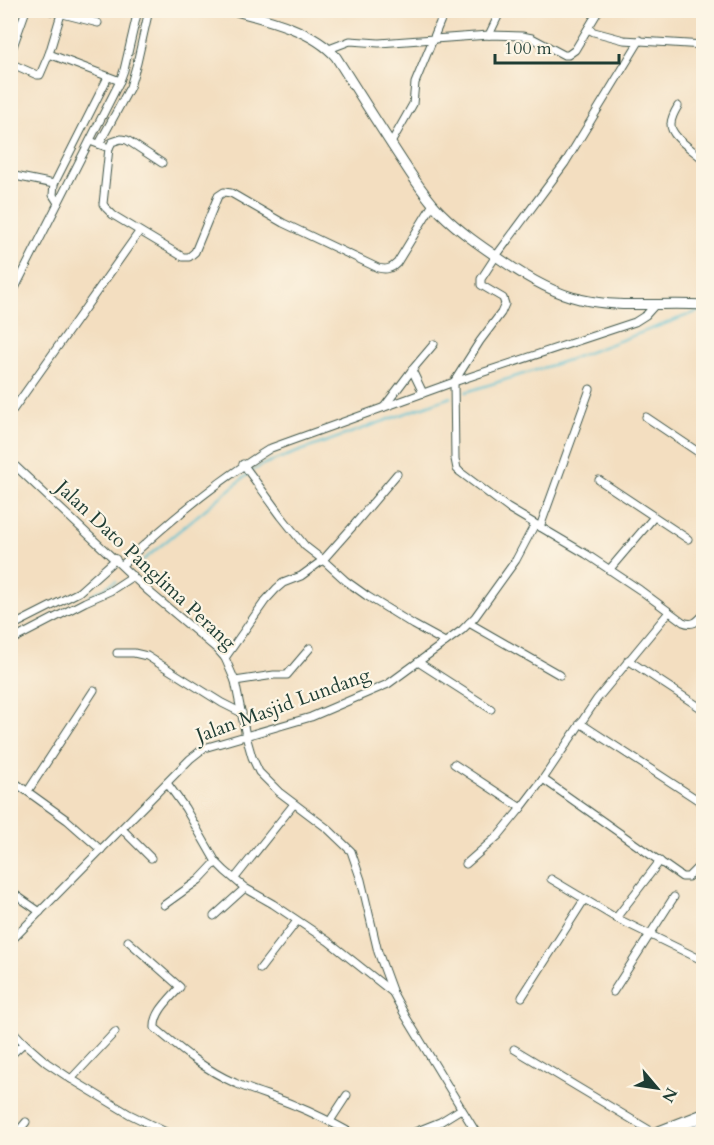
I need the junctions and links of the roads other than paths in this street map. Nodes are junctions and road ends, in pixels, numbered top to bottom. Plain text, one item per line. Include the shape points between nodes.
1 (26, 10) edge
2 (47, 10) edge
3 (138, 10) edge
4 (149, 10) edge
5 (232, 10) edge
6 (445, 10) edge
7 (501, 10) edge
8 (599, 10) edge
9 (61, 14) junction
10 (98, 23) dead end
11 (588, 29) junction
12 (489, 35) junction
13 (433, 39) junction
14 (640, 40) junction
15 (704, 45) edge
16 (329, 49) junction
17 (49, 54) junction
18 (10, 55) edge
19 (10, 63) edge
20 (108, 76) junction
21 (120, 81) junction
22 (678, 106) dead end
23 (90, 141) junction
24 (391, 143) junction
25 (99, 144) junction
26 (109, 148) junction
27 (704, 160) edge
28 (162, 163) dead end
29 (10, 175) edge
30 (54, 184) junction
31 (57, 203) junction
32 (433, 204) junction
33 (139, 232) junction
34 (496, 256) junction
35 (10, 298) edge
36 (655, 305) junction
37 (704, 305) edge
38 (434, 344) dead end
39 (412, 369) junction
40 (454, 382) junction
41 (590, 389) dead end
42 (423, 393) junction
43 (384, 407) junction
44 (10, 414) edge
45 (646, 417) dead end
46 (704, 456) edge
47 (10, 461) edge
48 (247, 470) junction
49 (397, 474) dead end
50 (599, 480) dead end
51 (654, 517) junction
52 (537, 526) junction
53 (688, 539) dead end
54 (116, 560) junction
55 (323, 560) junction
56 (122, 566) junction
57 (609, 570) junction
58 (133, 576) junction
59 (669, 612) junction
60 (704, 614) edge
61 (469, 623) junction
62 (10, 627) edge
63 (10, 641) edge
64 (445, 642) junction
65 (310, 648) dead end
66 (117, 653) dead end
67 (225, 658) junction
68 (628, 660) junction
69 (418, 662) junction
70 (560, 675) dead end
71 (235, 681) junction
72 (94, 690) dead end
73 (491, 709) dead end
74 (704, 711) edge
75 (242, 713) junction
76 (580, 723) junction
77 (246, 736) junction
78 (454, 764) dead end
79 (10, 778) edge
80 (543, 779) junction
81 (167, 783) junction
82 (28, 791) junction
83 (294, 804) junction
84 (704, 804) edge
85 (521, 808) junction
86 (122, 829) junction
87 (101, 850) junction
88 (151, 858) dead end
89 (703, 859) edge
90 (660, 861) junction
91 (216, 862) junction
92 (465, 864) dead end
93 (235, 878) junction
94 (551, 879) dead end
95 (245, 888) junction
96 (10, 891) edge
97 (674, 897) dead end
98 (584, 900) junction
99 (164, 904) dead end
100 (40, 912) junction
101 (214, 916) dead end
102 (616, 918) junction
103 (297, 921) junction
104 (649, 934) junction
105 (128, 941) dead end
106 (10, 942) edge
107 (704, 961) edge
108 (260, 969) dead end
109 (613, 992) dead end
110 (393, 993) junction
111 (522, 997) dead end
112 (10, 1028) edge
113 (115, 1032) dead end
114 (24, 1042) junction
115 (514, 1049) dead end
116 (10, 1056) edge
117 (71, 1079) junction
118 (347, 1095) dead end
119 (461, 1108) junction
120 (704, 1115) edge
121 (330, 1121) junction
122 (26, 1122) dead end
123 (704, 1128) edge
124 (16, 1134) edge
125 (170, 1134) edge
126 (353, 1134) edge
127 (410, 1134) edge
128 (477, 1134) edge
129 (655, 1134) edge
130 (688, 1134) edge

1 - 18 street
2 - 9 street
3 - 21 street
4 - 25 street via 130,87
5 - 16 main road via 299,31
6 - 13 street
7 - 12 street
8 - 11 street
9 - 10 street
9 - 17 street
11 - 12 street via 575,51 568,55 532,38
11 - 14 street via 624,40
12 - 13 street
13 - 16 street via 350,41
13 - 24 street via 415,83 413,104
14 - 15 street
14 - 34 street via 565,163
16 - 24 main road
17 - 19 street via 40,75
17 - 20 street
20 - 21 street
20 - 30 street
21 - 23 street
22 - 27 street via 671,122 672,132
23 - 25 street
23 - 31 street
24 - 32 main road
25 - 26 street
26 - 28 street via 112,142 127,140
26 - 33 street via 103,204
29 - 30 street
30 - 31 street
31 - 35 street
32 - 33 street via 397,263 386,270 283,224 231,193 218,196 195,252 189,257
32 - 34 main road
33 - 44 street
34 - 36 main road via 540,284 568,296
34 - 40 street via 481,282 503,298 504,308
36 - 37 main road
36 - 40 street via 635,322
38 - 39 street
39 - 42 street
39 - 43 street
40 - 42 street
40 - 52 street via 457,469
41 - 52 street, Jalan Masjid Lundang
42 - 43 street
43 - 48 street via 271,448
45 - 46 street
47 - 54 street, Jalan Dato Panglima Perang
48 - 55 street via 305,546
48 - 56 street via 215,484
49 - 55 street
50 - 51 street
51 - 53 street
51 - 57 street
52 - 57 street
52 - 61 street, Jalan Masjid Lundang
54 - 56 street, Jalan Dato Panglima Perang
54 - 62 street via 79,592
55 - 64 street via 367,596
55 - 67 street via 276,589
56 - 58 street, Jalan Dato Panglima Perang
57 - 59 street
58 - 63 street
58 - 67 street, Jalan Dato Panglima Perang
59 - 60 street via 690,624
59 - 68 street
61 - 64 street, Jalan Masjid Lundang
61 - 70 street
64 - 69 street, Jalan Masjid Lundang
65 - 71 street via 287,675
66 - 75 street via 147,656
67 - 71 street, Jalan Dato Panglima Perang
68 - 74 street
68 - 76 street
69 - 73 street
69 - 77 street, Jalan Masjid Lundang via 371,692 311,717
71 - 75 street, Jalan Dato Panglima Perang
72 - 82 street
75 - 77 street, Jalan Dato Panglima Perang
76 - 80 street
76 - 84 street
77 - 81 street, Jalan Masjid Lundang via 204,748
77 - 83 street, Jalan Dato Panglima Perang via 260,772
78 - 85 street
79 - 82 street
80 - 85 street
80 - 90 street
81 - 86 street, Jalan Masjid Lundang
81 - 91 street
82 - 87 street
83 - 93 street
83 - 110 street, Jalan Dato Panglima Perang via 351,850
85 - 92 street via 499,835
86 - 87 street, Jalan Masjid Lundang
86 - 88 street
87 - 100 street, Jalan Masjid Lundang
89 - 90 street via 688,877
90 - 102 street
91 - 93 street
91 - 99 street via 199,880
93 - 95 street
94 - 98 street
95 - 101 street
95 - 103 street
96 - 100 street
97 - 104 street
98 - 102 street
98 - 111 street
100 - 106 street, Jalan Masjid Lundang
102 - 104 street
103 - 108 street
103 - 110 street
104 - 107 street
104 - 109 street
105 - 121 street via 180,987 161,1010 155,1028 218,1075
110 - 119 street, Jalan Dato Panglima Perang
112 - 114 street
113 - 117 street
114 - 116 street
114 - 117 street
115 - 129 street
117 - 125 street
118 - 121 street
119 - 127 street via 437,1124
119 - 128 street, Jalan Dato Panglima Perang
120 - 129 highway
121 - 126 street
122 - 124 street
123 - 130 highway

